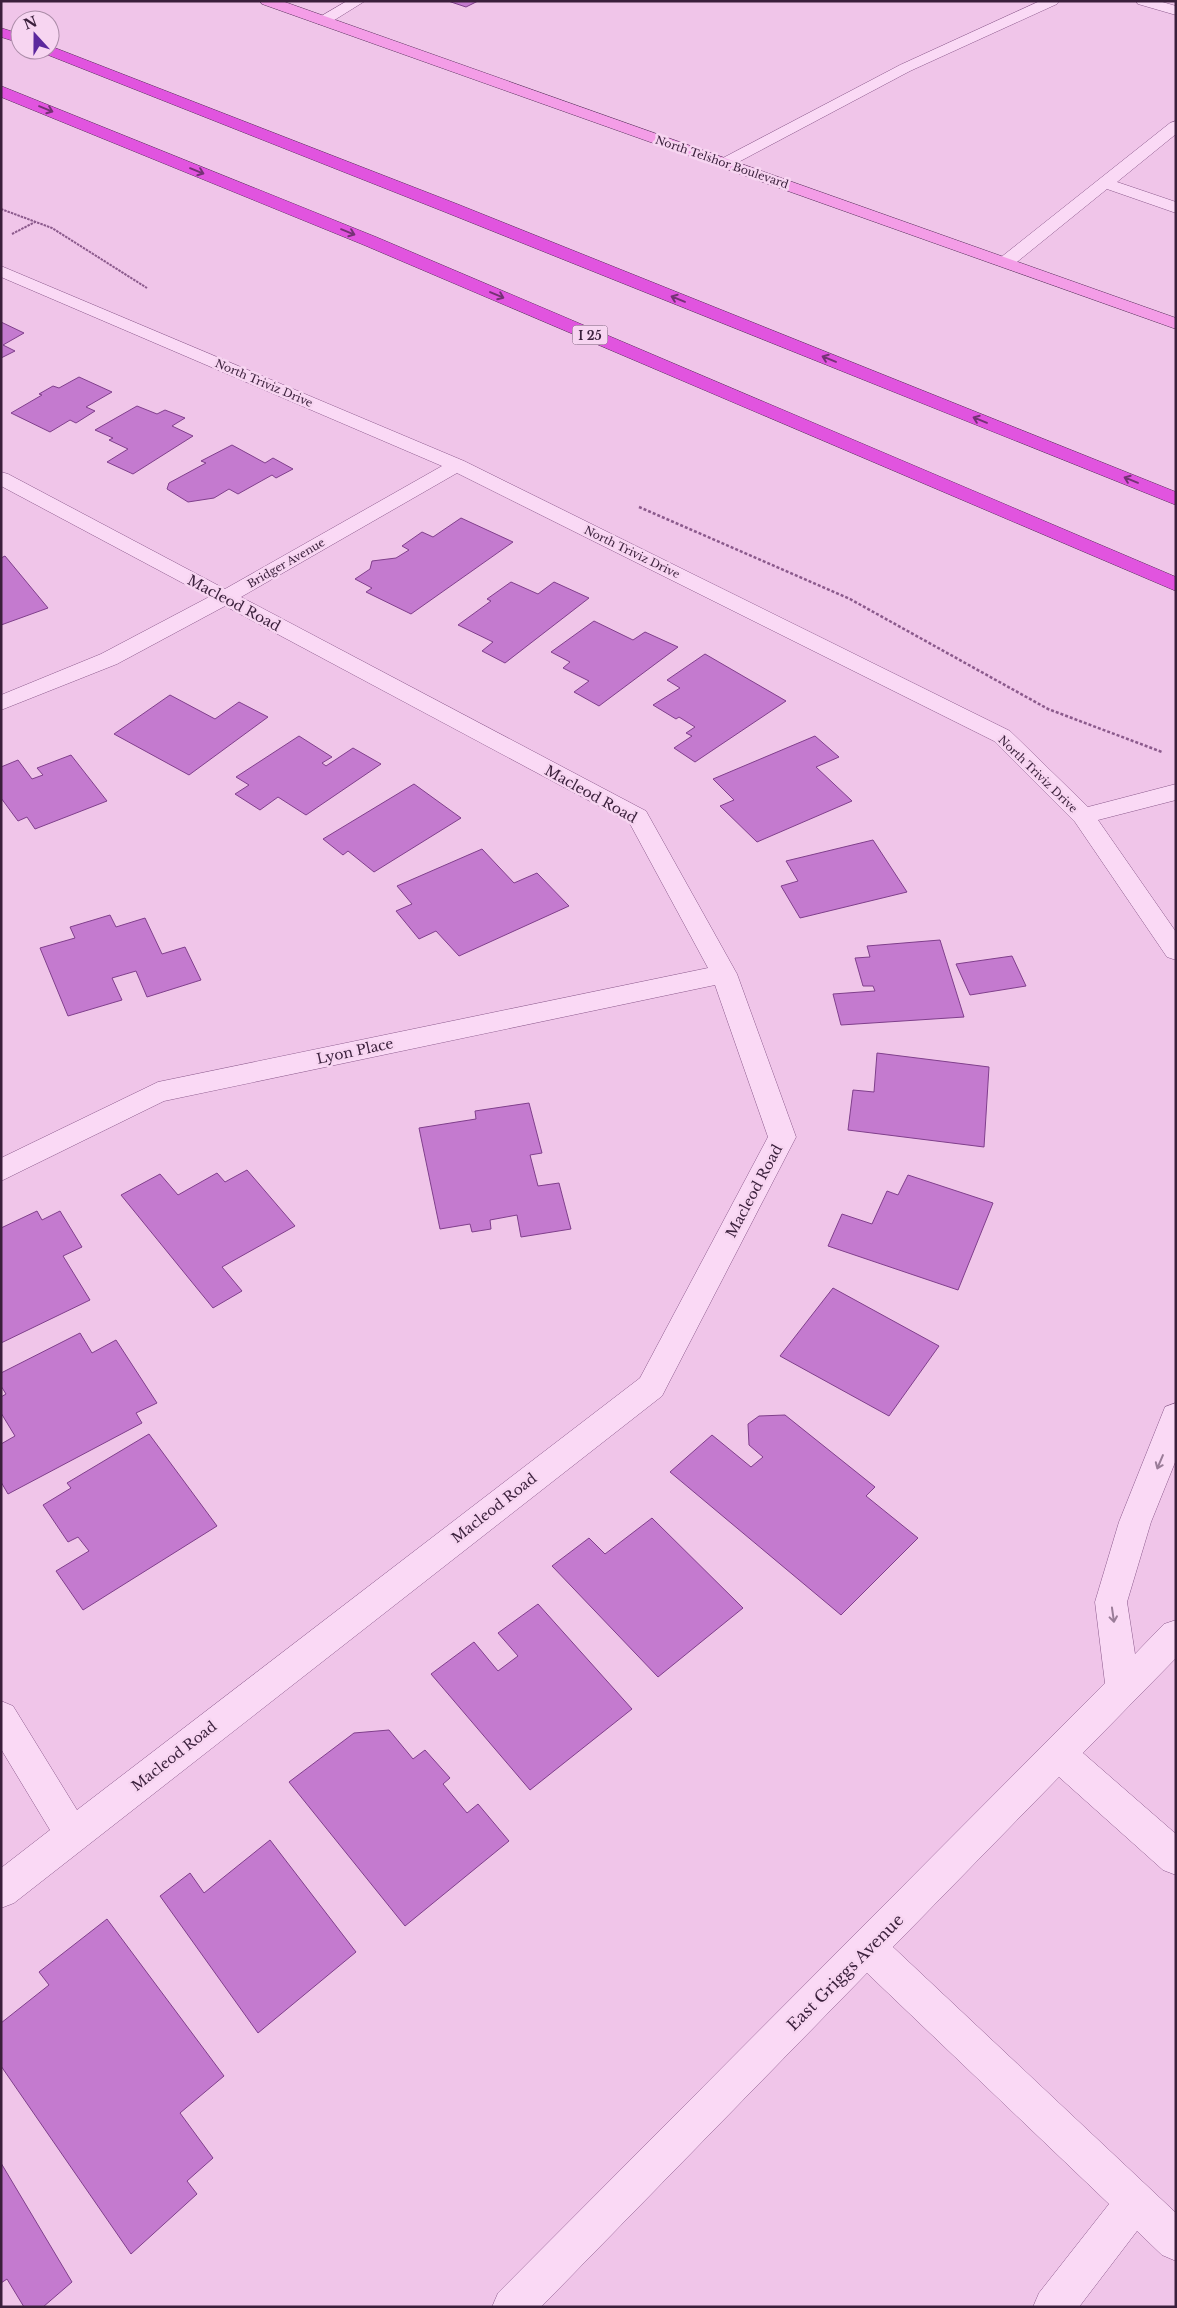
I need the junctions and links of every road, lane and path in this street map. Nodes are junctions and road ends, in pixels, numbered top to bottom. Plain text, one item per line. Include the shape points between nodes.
1 (267, 1) edge
2 (358, 1) edge
3 (1052, 1) edge
4 (1144, 1) edge
5 (1176, 11) edge
6 (323, 21) junction
7 (60, 55) edge
8 (1, 91) edge
9 (1176, 126) edge
10 (725, 163) junction
11 (1105, 183) junction
12 (1, 208) edge
13 (1176, 208) edge
14 (12, 234) dead end
15 (1006, 262) junction
16 (1, 271) edge
17 (1176, 324) edge
18 (458, 466) junction
19 (1, 478) edge
20 (1176, 498) edge
21 (1176, 584) edge
22 (224, 598) junction
23 (1, 703) edge
24 (1176, 792) edge
25 (1083, 816) junction
26 (1176, 952) edge
27 (724, 974) junction
28 (1, 1170) edge
29 (1176, 1416) edge
30 (1176, 1635) edge
31 (1122, 1689) junction
32 (1, 1717) edge
33 (1059, 1754) junction
34 (72, 1835) junction
35 (1176, 1858) edge
36 (1, 1890) edge
37 (868, 1948) junction
38 (1135, 2202) junction
39 (1176, 2241) edge
40 (512, 2307) edge
41 (1053, 2307) edge

1 - 6 main road, North Telshor Boulevard
2 - 6 street
3 - 10 street via 905,68
4 - 5 street
6 - 10 main road, North Telshor Boulevard
20 -> 7 highway
8 -> 21 highway, I 25 via 370,241
9 - 11 street
10 - 15 main road, North Telshor Boulevard
11 - 13 street
11 - 15 street
12 - 14 path via 36,222
15 - 17 main road, North Telshor Boulevard
16 - 18 street, North Triviz Drive
18 - 22 street, Bridger Avenue
18 - 25 street, North Triviz Drive via 1002,736
19 - 22 street, Macleod Road
22 - 23 street, Bridger Avenue via 109,659
22 - 27 street, Macleod Road via 638,817
24 - 25 street
25 - 26 street, North Triviz Drive
27 - 28 street, Lyon Place via 158,1092
27 - 34 street, Macleod Road via 782,1137 652,1387
29 -> 31 street via 1170,1439 1134,1522 1111,1602
30 - 31 street, East Griggs Avenue
31 - 33 street, East Griggs Avenue
32 - 34 street
33 - 35 street
33 - 37 street, East Griggs Avenue
34 - 36 street, Macleod Road
37 - 38 street
37 - 40 street, East Griggs Avenue
38 - 39 street
38 - 41 street

